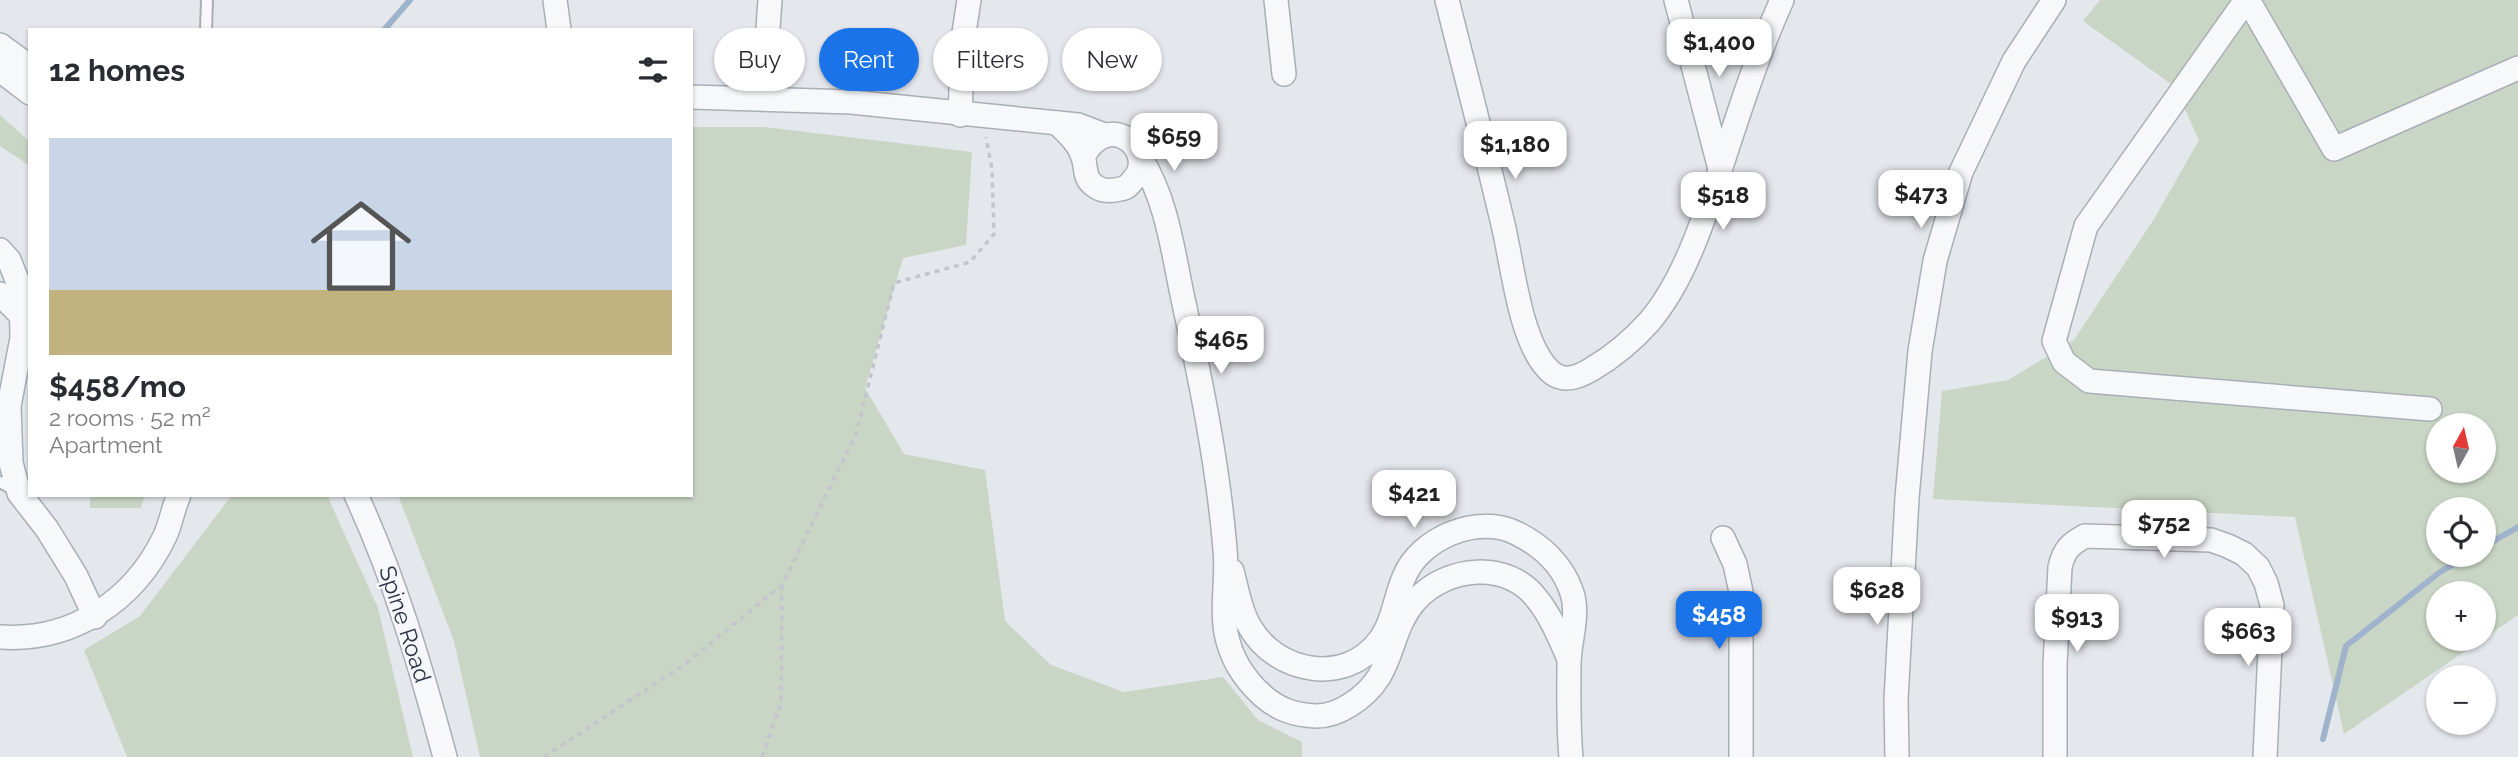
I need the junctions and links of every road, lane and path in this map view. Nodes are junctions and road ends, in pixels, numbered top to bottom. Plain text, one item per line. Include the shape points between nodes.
1 (207, 0) edge
2 (555, 0) edge
3 (770, 0) edge
4 (969, 0) edge
5 (1276, 0) edge
6 (1447, 0) edge
7 (1676, 0) edge
8 (1782, 0) edge
9 (2054, 0) edge
10 (2247, 0) edge
11 (206, 28) edge
12 (559, 28) edge
13 (0, 45) edge
14 (28, 66) edge
15 (2518, 68) edge
16 (0, 70) edge
17 (1283, 74) dead end
18 (28, 91) edge
19 (693, 97) edge
20 (763, 98) junction
21 (971, 116) junction
22 (1057, 123) junction
23 (1104, 135) junction
24 (1083, 157) junction
25 (1141, 159) junction
26 (1720, 169) junction
27 (1125, 188) junction
28 (1163, 209) junction
29 (0, 250) edge
30 (0, 294) edge
31 (20, 314) junction
32 (2430, 409) dead end
33 (10, 487) edge
34 (178, 497) edge
35 (357, 497) edge
36 (1723, 538) dead end
37 (1226, 552) junction
38 (782, 585) junction
39 (95, 617) junction
40 (0, 637) edge
41 (1569, 659) junction
42 (445, 757) edge
43 (544, 757) edge
44 (762, 757) edge
45 (1571, 757) edge
46 (1741, 757) edge
47 (1897, 757) edge
48 (2054, 757) edge
49 (2265, 757) edge

1 - 11 lane
2 - 12 street
3 - 20 street
4 - 21 street via 964,39
5 - 17 street
6 - 26 street via 1525,326 1545,366 1557,376 1565,380 1579,377 1618,353 1651,320 1681,272
7 - 26 street
8 - 26 street
9 - 47 street via 2014,61 1961,172 1935,261 1920,351 1907,498
10 - 15 street via 2334,149
10 - 32 street via 2086,226 2054,341 2064,362 2089,381
13 - 14 street
16 - 18 street
19 - 20 street
20 - 21 street via 850,102
21 - 22 street
21 - 38 path via 992,169 994,234 970,262 894,283 856,433
22 - 23 street
22 - 24 street via 1073,138
23 - 24 street via 1091,143
23 - 25 street via 1128,139
24 - 27 street via 1084,173 1094,186 1109,192
25 - 27 street via 1138,176
25 - 28 street
27 - 28 street
28 - 37 street via 1214,459
29 - 31 street via 18,277
30 - 31 street
31 - 33 street via 22,338 9,406
33 - 39 street via 47,529
34 - 39 street via 165,535 146,568 122,596
35 - 42 street, Spine Road via 402,611
36 - 46 street via 1741,592
37 - 41 street via 1226,633 1233,656 1245,678 1283,710 1328,716 1367,694 1416,600 1438,583 1474,572 1497,573 1519,581 1537,597
37 - 41 street via 1250,628 1283,660 1300,668 1324,670 1360,658 1379,641 1405,575 1420,553 1443,536 1468,528 1511,530 1550,556 1565,577 1573,595 1574,614
38 - 43 path via 685,664
38 - 44 path via 781,703
39 - 40 street via 41,637
41 - 45 street
48 - 49 street via 2060,567 2070,543 2085,536 2211,540 2244,554 2258,567 2272,605

